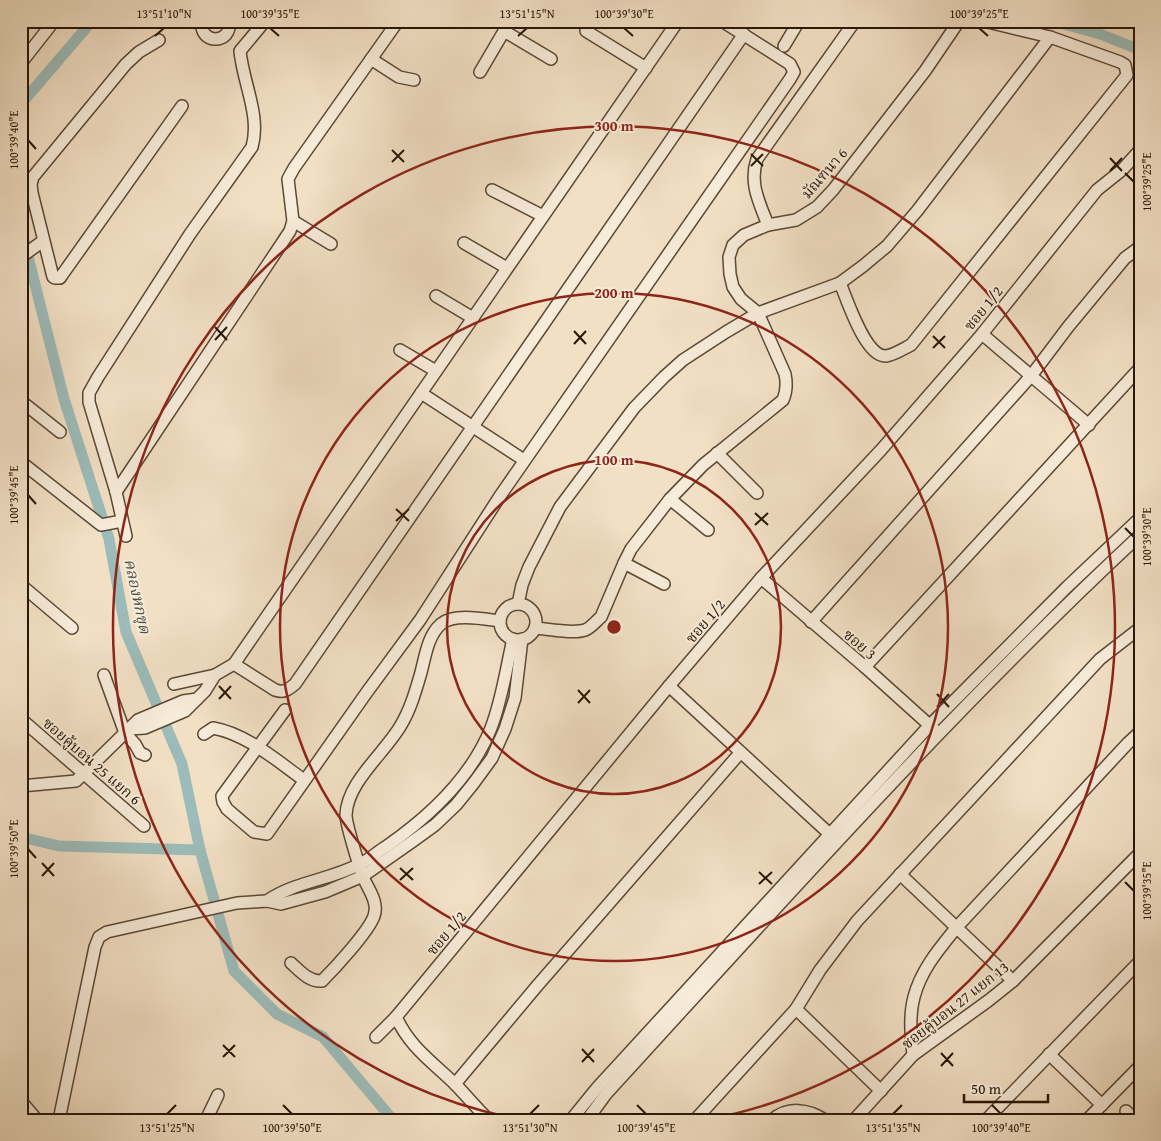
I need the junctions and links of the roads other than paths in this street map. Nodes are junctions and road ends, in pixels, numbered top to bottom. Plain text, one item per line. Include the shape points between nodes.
1 (54, 21) edge
2 (202, 21) edge
3 (229, 21) edge
4 (265, 21) edge
5 (398, 21) edge
6 (678, 21) edge
7 (722, 21) edge
8 (799, 21) edge
9 (855, 21) edge
10 (959, 21) edge
11 (984, 21) edge
12 (507, 26) edge
13 (586, 31) dead end
14 (744, 34) junction
15 (1050, 36) junction
16 (159, 40) dead end
17 (784, 46) dead end
18 (551, 58) dead end
19 (371, 59) junction
20 (21, 63) edge
21 (646, 68) junction
22 (480, 72) dead end
23 (414, 80) dead end
24 (182, 106) dead end
25 (1140, 150) edge
26 (492, 190) dead end
27 (543, 216) junction
28 (294, 221) junction
29 (768, 225) junction
30 (39, 243) junction
31 (464, 243) dead end
32 (331, 244) dead end
33 (1140, 247) edge
34 (21, 257) edge
35 (507, 268) junction
36 (840, 283) junction
37 (436, 296) dead end
38 (758, 313) junction
39 (473, 318) junction
40 (982, 334) junction
41 (400, 350) dead end
42 (1140, 368) edge
43 (436, 371) junction
44 (1031, 376) junction
45 (1136, 382) edge
46 (421, 393) junction
47 (21, 401) edge
48 (1089, 425) junction
49 (473, 427) junction
50 (60, 432) dead end
51 (717, 453) junction
52 (524, 460) junction
53 (21, 462) edge
54 (116, 492) junction
55 (757, 493) dead end
56 (670, 499) junction
57 (1140, 518) edge
58 (118, 522) junction
59 (708, 530) dead end
60 (1140, 535) edge
61 (126, 536) dead end
62 (624, 563) junction
63 (761, 578) junction
64 (664, 584) dead end
65 (21, 585) edge
66 (518, 604) junction
67 (500, 621) junction
68 (812, 622) junction
69 (72, 628) dead end
70 (535, 628) junction
71 (1140, 628) edge
72 (517, 639) junction
73 (234, 664) junction
74 (865, 667) junction
75 (104, 675) dead end
76 (215, 675) junction
77 (174, 684) dead end
78 (670, 686) junction
79 (285, 710) dead end
80 (21, 719) edge
81 (930, 725) junction
82 (127, 731) junction
83 (1140, 732) edge
84 (204, 734) dead end
85 (939, 734) junction
86 (482, 745) junction
87 (258, 748) junction
88 (495, 751) junction
89 (740, 753) junction
90 (145, 755) dead end
91 (83, 774) junction
92 (304, 780) junction
93 (21, 786) edge
94 (433, 810) junction
95 (441, 819) junction
96 (144, 826) dead end
97 (834, 838) junction
98 (1140, 853) edge
99 (361, 871) junction
100 (900, 874) junction
101 (956, 928) junction
102 (1140, 961) edge
103 (291, 963) dead end
104 (1013, 981) junction
105 (796, 1008) junction
106 (396, 1016) junction
107 (376, 1037) dead end
108 (1049, 1054) junction
109 (913, 1055) junction
110 (1140, 1066) edge
111 (455, 1084) junction
112 (881, 1091) junction
113 (218, 1095) dead end
114 (21, 1101) edge
115 (1102, 1105) junction
116 (1126, 1111) dead end
117 (37, 1120) edge
118 (59, 1120) edge
119 (128, 1120) edge
120 (145, 1120) edge
121 (206, 1120) edge
122 (489, 1120) edge
123 (572, 1120) edge
124 (587, 1120) edge
125 (695, 1120) edge
126 (772, 1120) edge
127 (825, 1120) edge
128 (854, 1120) edge
129 (986, 1120) edge
130 (1088, 1120) edge
131 (1135, 1120) edge

1 - 20 street
2 - 3 street via 202,31 214,40 227,34
4 - 54 street via 240,51 254,123 252,147 190,234 89,393
5 - 19 street
6 - 21 street
7 - 14 street
8 - 17 street
9 - 29 street via 757,159 753,172 757,198
10 - 29 street, มัณฑนา 6 via 925,71 817,208 796,220
11 - 15 street
12 - 18 street
12 - 22 street
13 - 21 street
14 - 49 street
14 - 52 street via 790,64 794,72
15 - 36 street via 917,211 886,246
15 - 36 street via 1120,62 1125,65 1127,75 924,331 911,345 896,352 885,356 876,353 862,334
16 - 30 street via 126,64 33,177 30,184
19 - 23 street via 399,77
19 - 28 street via 288,179
21 - 27 street
24 - 30 street via 60,278 53,277
25 - 40 street, ซอย 1/2 via 1097,190
26 - 27 street
27 - 35 street
28 - 32 street
28 - 54 street via 290,232
29 - 38 street, มัณฑนา 6 via 744,235 733,245 730,257 733,288
30 - 34 street
31 - 35 street
33 - 44 street via 1124,258
35 - 39 street
36 - 38 street
37 - 39 street
38 - 51 street via 785,374 787,392 778,406
38 - 66 street via 683,360 634,408 560,507 529,567
39 - 43 street
40 - 44 street
40 - 63 street, ซอย 1/2 via 881,450
41 - 43 street
42 - 45 street
43 - 46 street
44 - 48 street
44 - 68 street
45 - 48 street
46 - 49 street
46 - 73 street
47 - 50 street
48 - 74 street
49 - 52 street
49 - 73 street via 290,688 281,692 275,690
51 - 55 street
51 - 56 street
52 - 92 street via 420,620
53 - 58 street via 101,526
54 - 58 street
56 - 59 street
56 - 62 street
57 - 81 street
58 - 61 street
60 - 85 street via 1065,605
62 - 64 street
62 - 70 street via 601,617 586,630
63 - 68 street, ซอย 3
63 - 78 street, ซอย 1/2
65 - 69 street
66 - 67 street via 506,609
66 - 70 street via 533,611
67 - 72 street via 506,635
67 - 99 street via 471,617 448,620 435,632 401,726 354,788 349,802 346,815
68 - 74 street, ซอย 3
70 - 72 street via 530,635
71 - 100 street via 1100,659
72 - 86 street via 499,702
72 - 88 street via 515,698
73 - 76 street
74 - 81 street, ซอย 3
75 - 82 street
76 - 77 street
76 - 82 street via 197,699
78 - 89 street
78 - 106 street, ซอย 1/2
79 - 87 street
80 - 91 street, ซอยคู้บอน 25 แยก 6
81 - 85 street, ซอย 3
81 - 97 street
82 - 90 street via 140,753
82 - 91 street
83 - 101 street
84 - 87 street via 213,728 227,730
85 - 97 street
86 - 88 street
86 - 94 street via 460,780
87 - 92 street
87 - 92 street via 222,796 227,809 254,832 267,834
88 - 95 street via 474,784
89 - 97 street
89 - 111 street
91 - 93 street via 76,780
91 - 96 street, ซอยคู้บอน 25 แยก 6
94 - 95 street
94 - 99 street
95 - 99 street
97 - 123 street via 597,1088
97 - 124 street via 606,1094
98 - 104 street, ซอยคู้บอน 27 แยก 13
99 - 103 street via 375,903 369,926 322,980 309,979
99 - 118 street via 325,892 281,904 267,901 237,903 106,932 99,937
100 - 101 street
100 - 105 street via 839,944
101 - 104 street
101 - 109 street via 933,956 913,998
102 - 108 street
104 - 109 street, ซอยคู้บอน 27 แยก 13
105 - 112 street
105 - 125 street
106 - 107 street, ซอย 1/2
106 - 111 street via 411,1043
108 - 115 street
108 - 129 street
109 - 112 street, ซอยคู้บอน 27 แยก 13
110 - 115 street
111 - 122 street
112 - 128 street, ซอยคู้บอน 27 แยก 13
113 - 121 street
114 - 117 street
115 - 130 street
116 - 131 street
119 - 120 street
126 - 127 street via 789,1110 804,1110

